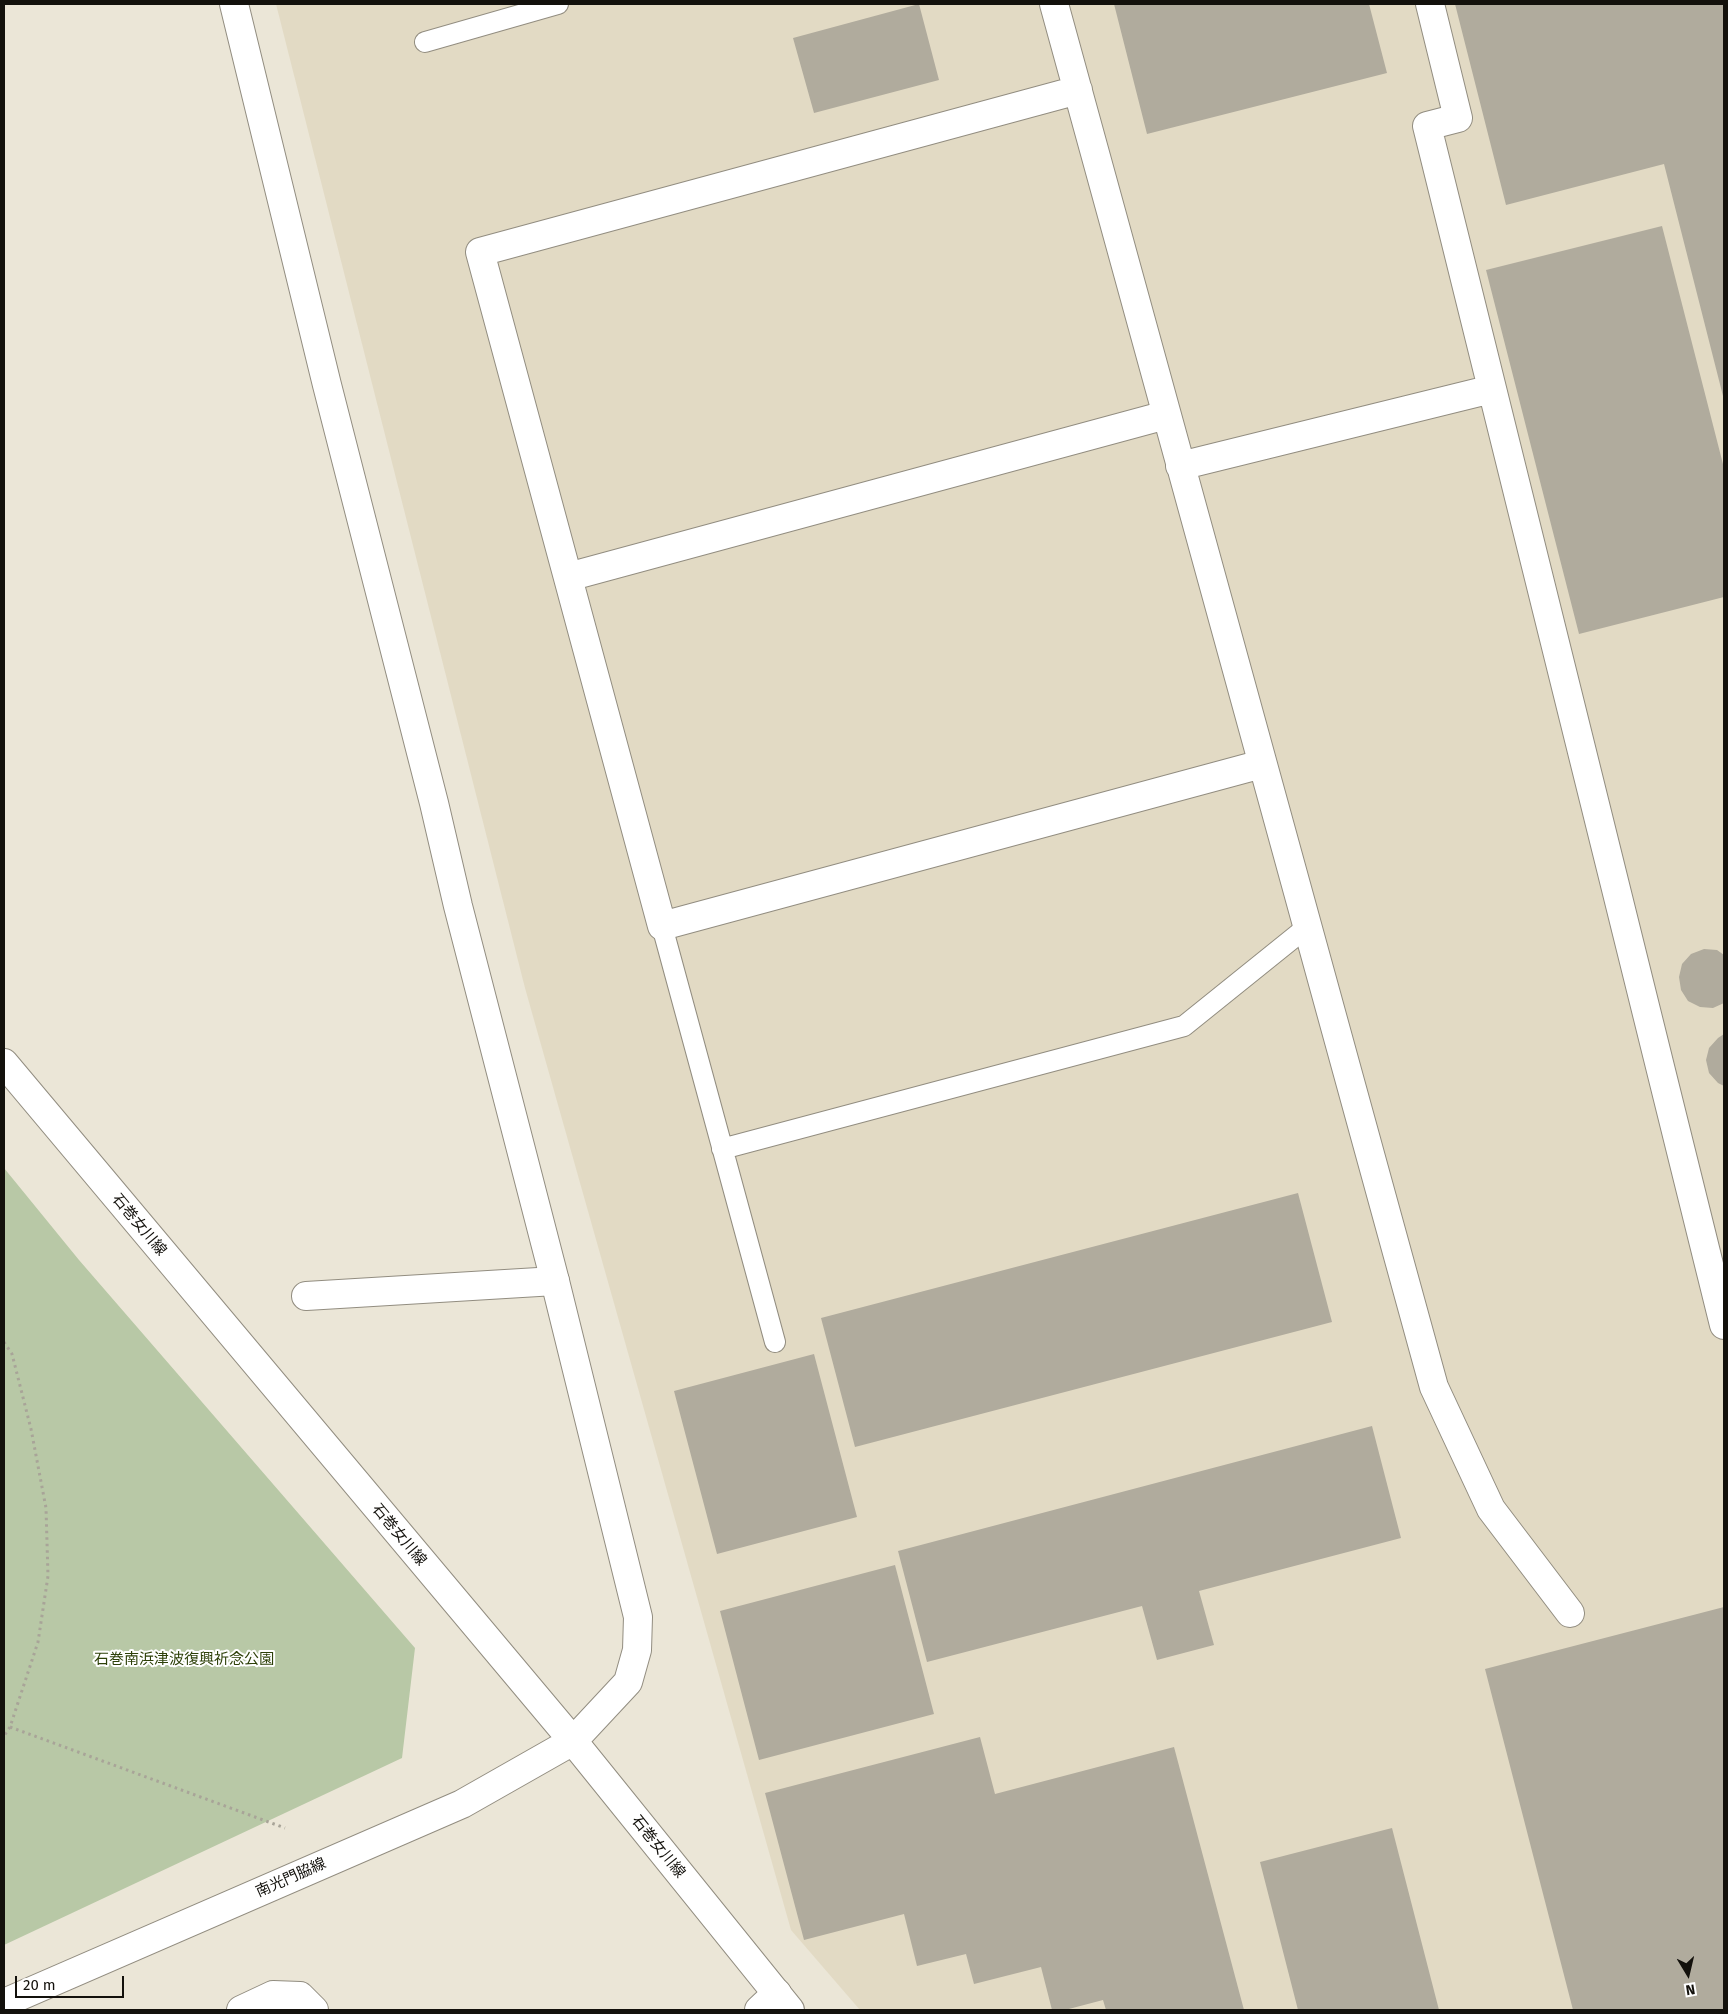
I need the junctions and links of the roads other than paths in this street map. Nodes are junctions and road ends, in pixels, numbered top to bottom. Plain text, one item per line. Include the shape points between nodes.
1 (234, 4) edge
2 (558, 4) edge
3 (1054, 4) edge
4 (1430, 4) edge
5 (426, 42) dead end
6 (1078, 90) junction
7 (1492, 389) junction
8 (1166, 415) junction
9 (1180, 466) junction
10 (568, 577) junction
11 (1262, 764) junction
12 (662, 926) junction
13 (1307, 927) junction
14 (4, 1063) edge
15 (722, 1149) junction
16 (555, 1281) junction
17 (306, 1296) dead end
18 (1724, 1325) edge
19 (775, 1342) dead end
20 (1570, 1613) dead end
21 (573, 1741) junction
22 (4, 2003) edge
23 (775, 2005) edge
24 (241, 2010) edge
25 (314, 2010) edge

1 - 16 street, 南光門脇線 via 329,394
2 - 5 lane
3 - 6 street
4 - 7 street via 1458,118 1427,126
6 - 8 street
6 - 10 street via 480,252
7 - 9 street
7 - 18 street
8 - 9 street
8 - 10 street
9 - 11 street
10 - 12 street
11 - 12 street
11 - 13 street
12 - 15 lane
13 - 15 lane via 1184,1026
13 - 20 street via 1434,1386 1490,1509
14 - 21 street, 石巻女川線
15 - 19 lane
16 - 17 street
16 - 21 street, 南光門脇線 via 638,1617 637,1650 628,1682
21 - 22 street, 南光門脇線 via 462,1804
21 - 23 street, 石巻女川線
24 - 25 street via 273,1995 300,1996

